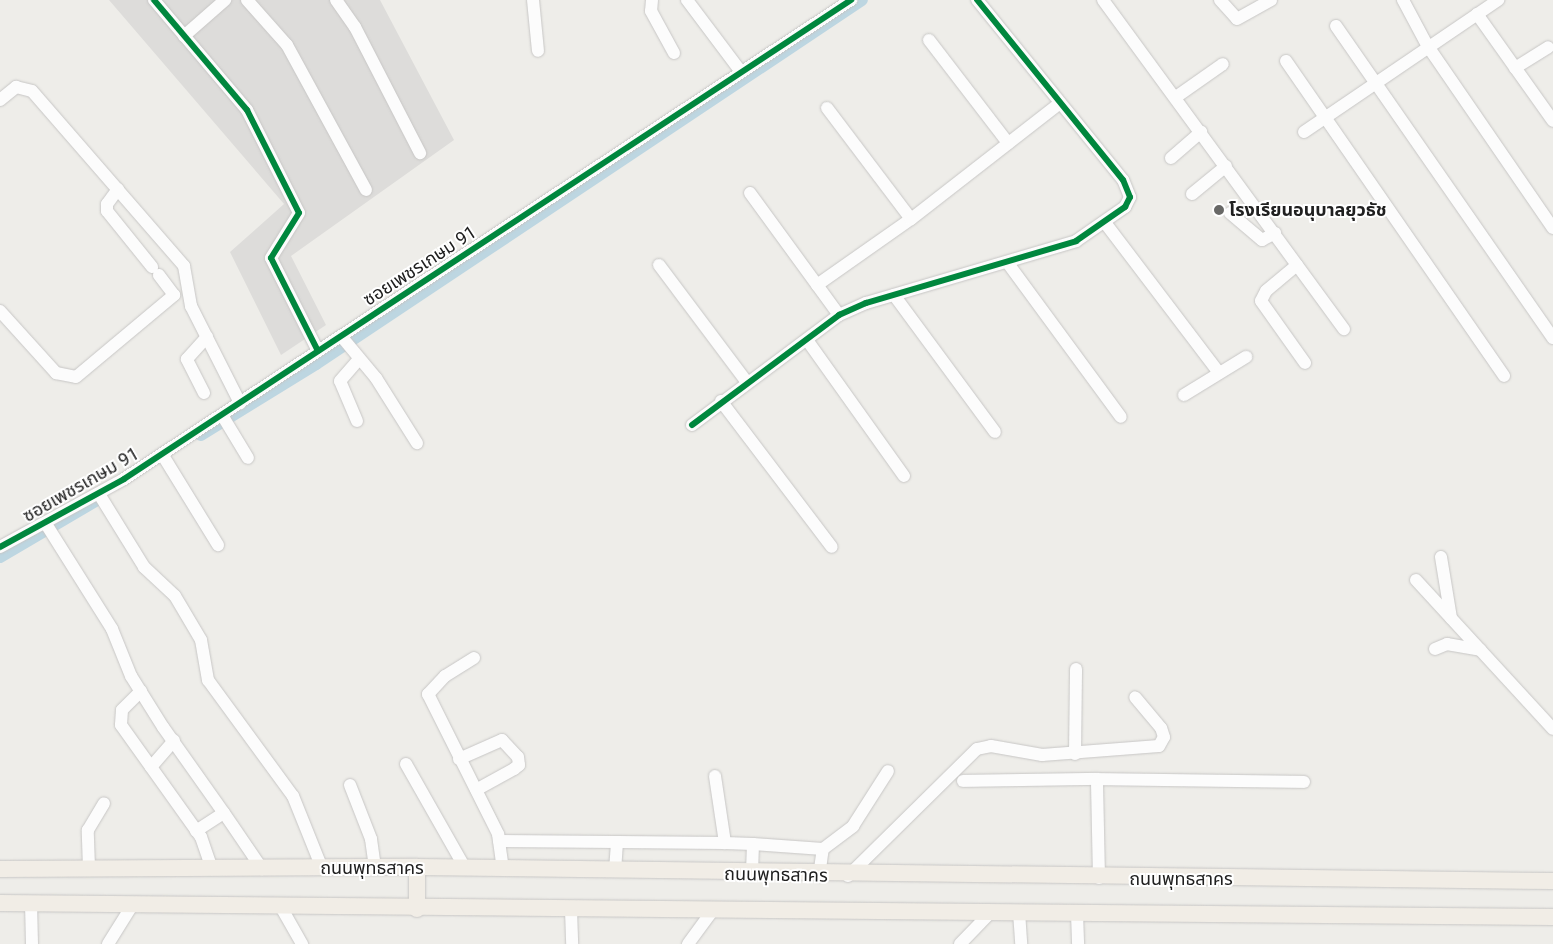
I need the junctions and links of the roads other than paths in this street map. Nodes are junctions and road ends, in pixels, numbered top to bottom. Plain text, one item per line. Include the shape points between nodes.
1 (154, 0) edge
2 (225, 0) edge
3 (246, 0) edge
4 (336, 0) edge
5 (533, 0) edge
6 (652, 0) edge
7 (687, 0) edge
8 (851, 0) edge
9 (977, 0) edge
10 (1103, 0) edge
11 (1220, 0) edge
12 (1271, 0) edge
13 (1403, 0) edge
14 (1498, 0) edge
15 (1481, 7) edge
16 (1336, 26) dead end
17 (184, 36) junction
18 (928, 40) dead end
19 (1427, 45) junction
20 (1548, 47) dead end
21 (538, 50) dead end
22 (674, 53) dead end
23 (1286, 61) dead end
24 (1222, 64) dead end
25 (1515, 68) junction
26 (741, 72) junction
27 (1374, 83) junction
28 (1, 97) edge
29 (1176, 97) junction
30 (1060, 103) junction
31 (827, 108) dead end
32 (1326, 117) junction
33 (1553, 121) edge
34 (1201, 132) junction
35 (1304, 132) dead end
36 (1008, 143) junction
37 (420, 153) dead end
38 (1171, 158) dead end
39 (1226, 166) junction
40 (118, 189) junction
41 (366, 190) dead end
42 (750, 193) dead end
43 (1192, 194) dead end
44 (1230, 213) dead end
45 (911, 219) junction
46 (1106, 224) junction
47 (1553, 228) edge
48 (1275, 233) junction
49 (1007, 262) junction
50 (659, 265) dead end
51 (1297, 265) junction
52 (187, 283) junction
53 (817, 285) junction
54 (174, 295) junction
55 (894, 295) junction
56 (0, 311) edge
57 (839, 315) junction
58 (1344, 329) dead end
59 (207, 338) junction
60 (1553, 338) edge
61 (807, 340) junction
62 (351, 349) junction
63 (318, 351) junction
64 (1246, 357) dead end
65 (1305, 363) dead end
66 (1219, 373) junction
67 (1504, 376) dead end
68 (747, 382) junction
69 (204, 393) dead end
70 (1184, 395) dead end
71 (721, 401) junction
72 (240, 403) junction
73 (1121, 417) dead end
74 (357, 420) dead end
75 (228, 424) junction
76 (692, 424) dead end
77 (995, 432) dead end
78 (416, 443) dead end
79 (248, 458) dead end
80 (167, 463) junction
81 (904, 476) dead end
82 (106, 504) junction
83 (52, 534) junction
84 (218, 546) dead end
85 (832, 546) dead end
86 (0, 547) edge
87 (1441, 557) dead end
88 (1416, 580) dead end
89 (1452, 619) junction
90 (1435, 649) dead end
91 (1480, 650) junction
92 (474, 658) dead end
93 (1076, 669) dead end
94 (141, 691) junction
95 (1135, 697) dead end
96 (1553, 730) edge
97 (174, 741) junction
98 (1076, 754) junction
99 (459, 759) junction
100 (406, 764) dead end
101 (151, 767) junction
102 (888, 771) dead end
103 (715, 776) dead end
104 (1097, 779) junction
105 (962, 781) dead end
106 (1304, 782) dead end
107 (350, 785) dead end
108 (476, 790) junction
109 (104, 803) dead end
110 (224, 813) junction
111 (196, 831) junction
112 (500, 841) junction
113 (617, 842) junction
114 (725, 843) junction
115 (753, 844) junction
116 (823, 849) junction
117 (89, 868) junction
118 (322, 868) junction
119 (375, 868) junction
120 (417, 868) junction
121 (465, 868) junction
122 (0, 869) edge
123 (262, 869) junction
124 (503, 869) junction
125 (212, 870) junction
126 (615, 871) junction
127 (752, 875) junction
128 (819, 876) junction
129 (848, 876) junction
130 (1099, 878) junction
131 (1553, 881) edge
132 (0, 903) edge
133 (31, 903) junction
134 (133, 904) junction
135 (281, 907) junction
136 (417, 909) junction
137 (571, 910) junction
138 (713, 910) junction
139 (991, 912) junction
140 (1019, 912) junction
141 (1077, 913) junction
142 (1553, 916) edge
143 (32, 944) edge
144 (108, 944) edge
145 (302, 944) edge
146 (572, 944) edge
147 (688, 944) edge
148 (960, 944) edge
149 (1022, 944) edge
150 (1078, 944) edge

1 - 17 street
2 - 17 street
3 - 41 street via 286,45
4 - 37 street via 355,27
5 - 21 street
6 - 22 street via 651,11
7 - 26 street
8 - 26 street, ซอยเพชรเกษม 91
9 - 30 street
10 - 29 street
11 - 12 street via 1237,19
13 - 19 street
14 - 15 street
15 - 19 street
15 - 25 street
16 - 27 street
17 - 63 street via 247,110 299,213 271,258
18 - 36 street
19 - 27 street
19 - 47 street
20 - 25 street
23 - 32 street
24 - 29 street
25 - 33 street
26 - 62 street, ซอยเพชรเกษม 91
27 - 32 street
27 - 60 street
28 - 40 street via 16,87 32,91
29 - 34 street
30 - 36 street
30 - 46 street via 1123,180 1130,197
31 - 45 street
32 - 35 street
32 - 67 street
34 - 38 street
34 - 39 street
36 - 45 street
39 - 43 street
39 - 48 street
40 - 52 street via 184,266
40 - 54 street via 107,204 107,211
42 - 53 street
44 - 48 street via 1262,240
45 - 53 street
46 - 49 street via 1076,242
46 - 66 street
48 - 51 street
49 - 55 street
49 - 73 street
50 - 68 street
51 - 58 street
51 - 65 street via 1266,291 1262,302
52 - 54 street
52 - 59 street via 191,306
53 - 57 street
54 - 56 street via 76,377 56,373
55 - 57 street
55 - 77 street
57 - 61 street
59 - 69 street via 188,359
59 - 72 street
61 - 68 street
61 - 81 street
62 - 63 street, ซอยเพชรเกษม 91
62 - 74 street via 340,381
62 - 78 street
63 - 72 street, ซอยเพชรเกษม 91
64 - 66 street
66 - 70 street
68 - 71 street
71 - 76 street
71 - 85 street
72 - 75 street, ซอยเพชรเกษม 91
75 - 79 street
75 - 80 street, ซอยเพชรเกษม 91
80 - 82 street, ซอยเพชรเกษม 91
80 - 84 street
82 - 83 street, ซอยเพชรเกษม 91
82 - 118 street via 144,567 175,596 201,640 211,685 293,796
83 - 86 street, ซอยเพชรเกษม 91
83 - 94 street via 120,641
87 - 89 street
88 - 89 street
89 - 91 street
90 - 91 street via 1447,644
91 - 96 street
92 - 99 street via 444,676 428,694
93 - 98 street
94 - 97 street
94 - 101 street via 122,710 121,725
95 - 98 street via 1161,728 1164,737 1159,746
97 - 101 street
97 - 110 street
98 - 129 street via 977,749
99 - 108 street
99 - 108 street via 502,740 518,757 519,765 514,769
100 - 121 street
101 - 111 street
102 - 116 street via 853,826
103 - 114 street
104 - 105 street
104 - 106 street
104 - 130 street
107 - 119 street via 371,840
108 - 112 street
109 - 117 street via 88,830
110 - 111 street
110 - 123 street
111 - 125 street
112 - 113 street
112 - 124 street
113 - 114 street
113 - 126 street
114 - 115 street
115 - 116 street
115 - 127 street
116 - 128 street
117 - 122 main road, ถนนพุทธสาคร
117 - 125 main road, ถนนพุทธสาคร
118 - 119 main road, ถนนพุทธสาคร
118 - 123 main road, ถนนพุทธสาคร
119 - 120 main road, ถนนพุทธสาคร
120 - 121 main road, ถนนพุทธสาคร
120 - 136 main road
121 - 124 main road, ถนนพุทธสาคร
123 - 125 main road, ถนนพุทธสาคร
124 - 126 main road, ถนนพุทธสาคร
126 - 127 main road, ถนนพุทธสาคร
127 - 128 main road, ถนนพุทธสาคร
128 - 129 main road, ถนนพุทธสาคร
129 - 130 main road, ถนนพุทธสาคร
130 - 131 main road, ถนนพุทธสาคร
132 - 133 main road, ถนนพุทธสาคร
133 - 134 main road, ถนนพุทธสาคร
133 - 143 street
134 - 135 main road, ถนนพุทธสาคร
134 - 144 street
135 - 136 main road, ถนนพุทธสาคร
135 - 145 street
136 - 137 main road, ถนนพุทธสาคร
137 - 138 main road, ถนนพุทธสาคร
137 - 146 street
138 - 139 main road, ถนนพุทธสาคร
138 - 147 street
139 - 140 main road, ถนนพุทธสาคร
139 - 148 street
140 - 141 main road, ถนนพุทธสาคร
140 - 149 street
141 - 142 main road, ถนนพุทธสาคร
141 - 150 street

